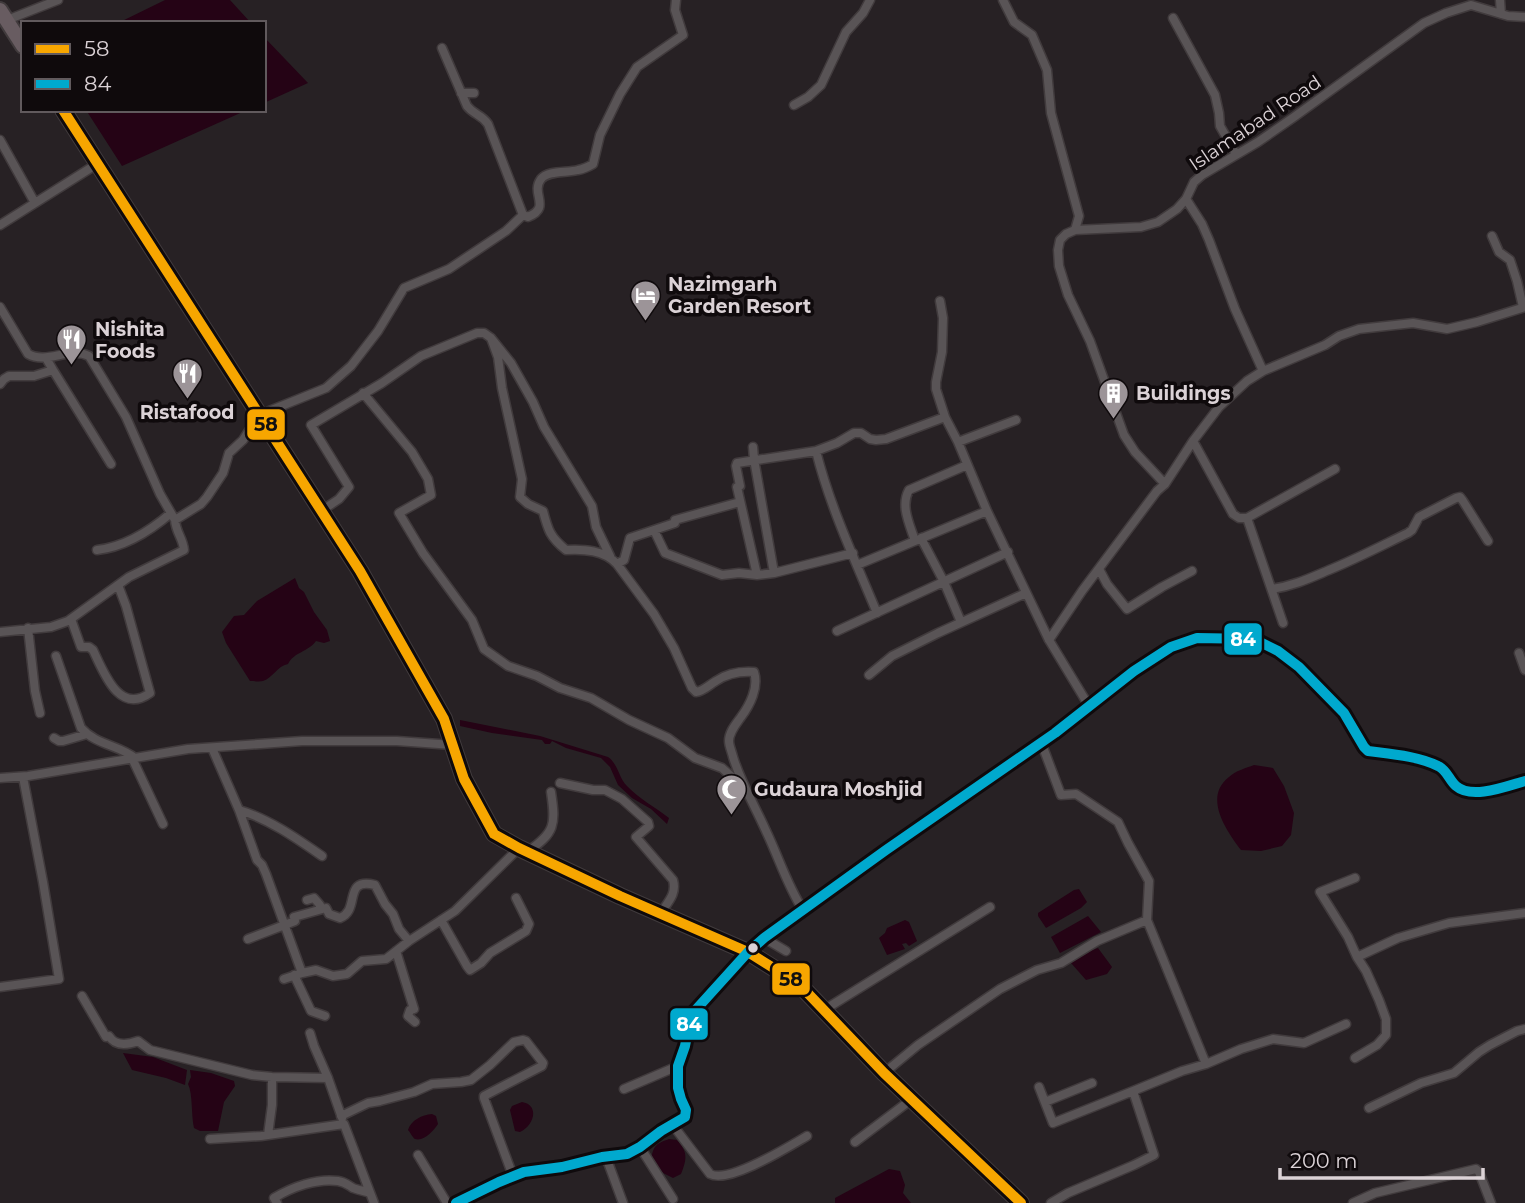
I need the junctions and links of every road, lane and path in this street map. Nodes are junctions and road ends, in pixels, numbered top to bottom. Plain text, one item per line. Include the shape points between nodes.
1 (58, 0) edge
2 (676, 0) edge
3 (870, 0) edge
4 (1003, 0) edge
5 (1500, 0) edge
6 (1501, 14) junction
7 (3, 15) edge
8 (1525, 17) edge
9 (1173, 18) dead end
10 (21, 43) edge
11 (442, 48) dead end
12 (461, 93) junction
13 (474, 93) dead end
14 (794, 106) dead end
15 (64, 112) edge
16 (0, 140) edge
17 (1236, 155) junction
18 (97, 164) junction
19 (1186, 200) junction
20 (35, 203) junction
21 (523, 215) junction
22 (0, 225) edge
23 (1075, 230) junction
24 (1492, 236) dead end
25 (940, 301) dead end
26 (0, 307) edge
27 (1524, 307) edge
28 (491, 338) junction
29 (47, 358) junction
30 (52, 370) junction
31 (1263, 371) junction
32 (0, 384) edge
33 (363, 393) junction
34 (259, 415) junction
35 (945, 417) junction
36 (1016, 419) dead end
37 (1193, 441) junction
38 (958, 442) junction
39 (753, 447) dead end
40 (816, 451) junction
41 (754, 459) junction
42 (111, 464) dead end
43 (967, 465) junction
44 (1335, 470) dead end
45 (1165, 484) junction
46 (740, 502) junction
47 (321, 511) junction
48 (987, 511) junction
49 (173, 516) junction
50 (1247, 518) junction
51 (654, 530) junction
52 (918, 539) junction
53 (1488, 541) dead end
54 (97, 550) dead end
55 (1008, 552) junction
56 (853, 553) junction
57 (610, 556) junction
58 (617, 564) junction
59 (857, 565) junction
60 (1099, 569) junction
61 (1192, 571) dead end
62 (774, 573) junction
63 (757, 575) junction
64 (944, 582) junction
65 (118, 585) junction
66 (1272, 589) junction
67 (1026, 593) junction
68 (877, 612) junction
69 (71, 619) junction
70 (961, 622) junction
71 (1283, 623) dead end
72 (28, 628) junction
73 (837, 631) dead end
74 (0, 632) edge
75 (1049, 640) junction
76 (1519, 653) dead end
77 (55, 656) dead end
78 (1525, 670) edge
79 (869, 675) dead end
80 (1089, 706) junction
81 (40, 713) dead end
82 (87, 734) junction
83 (54, 738) dead end
84 (451, 740) junction
85 (1041, 742) junction
86 (212, 748) junction
87 (134, 758) junction
88 (23, 777) junction
89 (0, 778) edge
90 (1525, 781) edge
91 (560, 783) dead end
92 (745, 788) junction
93 (551, 792) dead end
94 (239, 810) junction
95 (163, 824) dead end
96 (523, 850) junction
97 (322, 856) dead end
98 (1355, 878) dead end
99 (516, 898) dead end
100 (307, 900) dead end
101 (990, 906) dead end
102 (320, 909) junction
103 (803, 910) junction
104 (1525, 913) edge
105 (660, 914) junction
106 (441, 920) junction
107 (1147, 920) junction
108 (285, 924) junction
109 (764, 938) junction
110 (248, 939) dead end
111 (409, 940) junction
112 (396, 951) junction
113 (786, 951) dead end
114 (748, 952) junction
115 (1357, 957) junction
116 (298, 974) junction
117 (284, 979) dead end
118 (0, 987) edge
119 (82, 996) dead end
120 (824, 1010) junction
121 (325, 1016) dead end
122 (415, 1022) dead end
123 (1346, 1024) dead end
124 (1525, 1029) edge
125 (310, 1033) dead end
126 (1355, 1058) dead end
127 (1206, 1064) junction
128 (678, 1066) junction
129 (884, 1073) junction
130 (272, 1077) junction
131 (328, 1078) junction
132 (1092, 1083) dead end
133 (1039, 1087) dead end
134 (624, 1089) dead end
135 (1133, 1091) junction
136 (912, 1099) junction
137 (1045, 1102) junction
138 (1369, 1108) dead end
139 (342, 1120) junction
140 (672, 1124) junction
141 (268, 1136) junction
142 (807, 1136) dead end
143 (209, 1139) dead end
144 (855, 1142) dead end
145 (640, 1147) junction
146 (418, 1155) dead end
147 (606, 1157) junction
148 (513, 1176) junction
149 (478, 1192) junction
150 (370, 1193) junction
151 (673, 1199) dead end
152 (277, 1203) edge
153 (374, 1203) edge
154 (447, 1203) edge
155 (456, 1203) edge
156 (480, 1203) edge
157 (623, 1203) edge
158 (1021, 1203) edge
159 (1051, 1203) edge
160 (1353, 1203) edge
161 (1491, 1203) edge

1 - 7 street
2 - 21 street via 683,35 637,67 600,135 593,164 542,177 537,213
3 - 14 street via 846,32 821,85
4 - 23 street via 1014,22 1032,35 1047,69 1051,113 1079,216
5 - 6 street
6 - 8 street, Islamabad Road
6 - 17 street, Islamabad Road via 1471,5 1424,23
7 - 10 highway
9 - 17 street via 1215,95 1220,126
11 - 12 street
12 - 13 street
12 - 21 street via 472,113 488,124
15 - 18 highway
16 - 20 street
17 - 19 street, Islamabad Road via 1194,182
18 - 20 street
18 - 34 highway
19 - 23 street, Islamabad Road via 1158,222 1141,227
19 - 31 street via 1202,224
20 - 22 street
21 - 34 street via 449,269 404,288 351,366 326,388
23 - 45 street via 1060,240 1058,250 1068,295 1124,435
24 - 27 street via 1499,252 1510,260
25 - 35 street via 942,352 936,389
26 - 29 street via 28,354
27 - 31 street via 1447,329 1413,323 1359,329
28 - 33 street via 477,333 421,356
28 - 57 street via 511,363 592,506
28 - 57 street via 522,479 520,498 543,511 548,530 566,550
29 - 30 street
29 - 49 street via 72,353 89,356 126,417
30 - 32 street via 9,376
30 - 42 street
31 - 37 street via 1219,407
33 - 47 street via 311,425 349,487
33 - 92 street via 428,479 431,495 399,513 472,620 484,649 508,666 591,698 668,738 695,758 722,768
34 - 47 highway
34 - 49 street via 229,453 207,498
35 - 38 street
35 - 40 street via 886,439 854,433
36 - 38 street
37 - 45 street
37 - 50 street via 1233,514
38 - 43 street
39 - 41 street
40 - 41 street
40 - 56 street
41 - 46 street via 736,464
41 - 62 street
43 - 48 street
43 - 52 street via 907,493 906,512
44 - 50 street
45 - 60 street
46 - 51 street
46 - 63 street
47 - 84 highway via 360,571 444,719
48 - 52 street
48 - 55 street
49 - 54 street via 143,534
49 - 65 street via 184,551
50 - 66 street
51 - 58 street via 630,538 624,560
51 - 63 street via 665,553 722,575
52 - 59 street
52 - 64 street
53 - 66 street via 1460,497 1419,517 1408,533 1348,563
55 - 64 street
55 - 67 street
56 - 59 street
56 - 62 street
57 - 58 street
58 - 92 street via 654,614 696,692 731,673 754,672 755,689 729,742
59 - 68 street
60 - 61 street via 1127,609
60 - 75 street
62 - 63 street
64 - 68 street
64 - 70 street
65 - 69 street
65 - 69 street via 150,693 128,700 113,688 93,650 81,647
66 - 71 street
67 - 70 street
67 - 75 street
68 - 73 street
69 - 72 street via 51,627
70 - 79 street via 892,656
72 - 74 street
72 - 81 street
75 - 80 street
76 - 78 street
77 - 82 street
80 - 85 street
80 - 90 street via 1171,647 1197,638 1254,639 1299,667 1344,713 1368,751 1440,766 1465,792
82 - 83 street via 63,741
82 - 87 street
84 - 86 street via 302,741
84 - 96 highway via 464,779 494,834
85 - 103 street
85 - 107 street via 1061,795 1076,794 1118,822 1149,881
86 - 87 street
86 - 94 street
87 - 88 street
87 - 95 street
88 - 89 street
88 - 118 street via 59,979
91 - 105 street via 605,790 649,822 636,837 675,887
92 - 103 street
93 - 96 street via 553,826 548,835
94 - 97 street
94 - 108 street
96 - 105 highway
96 - 106 street
98 - 115 street via 1320,892
99 - 106 street via 529,927 470,970
100 - 102 street via 314,898
101 - 120 street
102 - 108 street
102 - 111 street via 345,916 357,886 373,884
103 - 109 street
104 - 115 street via 1449,923 1398,938
105 - 114 highway
106 - 111 street
107 - 127 street
107 - 129 street via 1000,989
108 - 110 street
108 - 116 street
109 - 113 street
109 - 114 street
111 - 112 street
112 - 116 street via 386,959 366,959 347,974 316,970
112 - 122 street via 414,1009 408,1016
114 - 120 highway via 799,984
114 - 128 street via 691,1015
115 - 126 street via 1386,1019 1386,1035
116 - 117 street
116 - 121 street via 311,1011
119 - 130 street via 106,1037 117,1044 138,1041 171,1056
120 - 129 highway
123 - 127 street via 1304,1043 1273,1039
124 - 138 street via 1490,1045 1454,1073
125 - 131 street
127 - 135 street
128 - 134 street
128 - 140 street via 678,1088 686,1114
129 - 136 highway
130 - 131 street
130 - 141 street
131 - 139 street
132 - 137 street
133 - 137 street
135 - 137 street via 1053,1123
135 - 159 street via 1154,1155
136 - 144 street
136 - 158 highway
139 - 141 street
139 - 148 street via 368,1103 432,1084 471,1080 513,1042 523,1040 542,1066 484,1096
139 - 150 street
140 - 142 street via 710,1174 718,1177 759,1163
140 - 145 street
141 - 143 street
145 - 147 street
145 - 151 street
146 - 154 street
147 - 148 street
147 - 157 street
148 - 149 street
149 - 155 street
149 - 156 street
150 - 152 street via 347,1183 319,1180 287,1190 274,1199
150 - 153 street
160 - 161 street via 1375,1193 1476,1169

